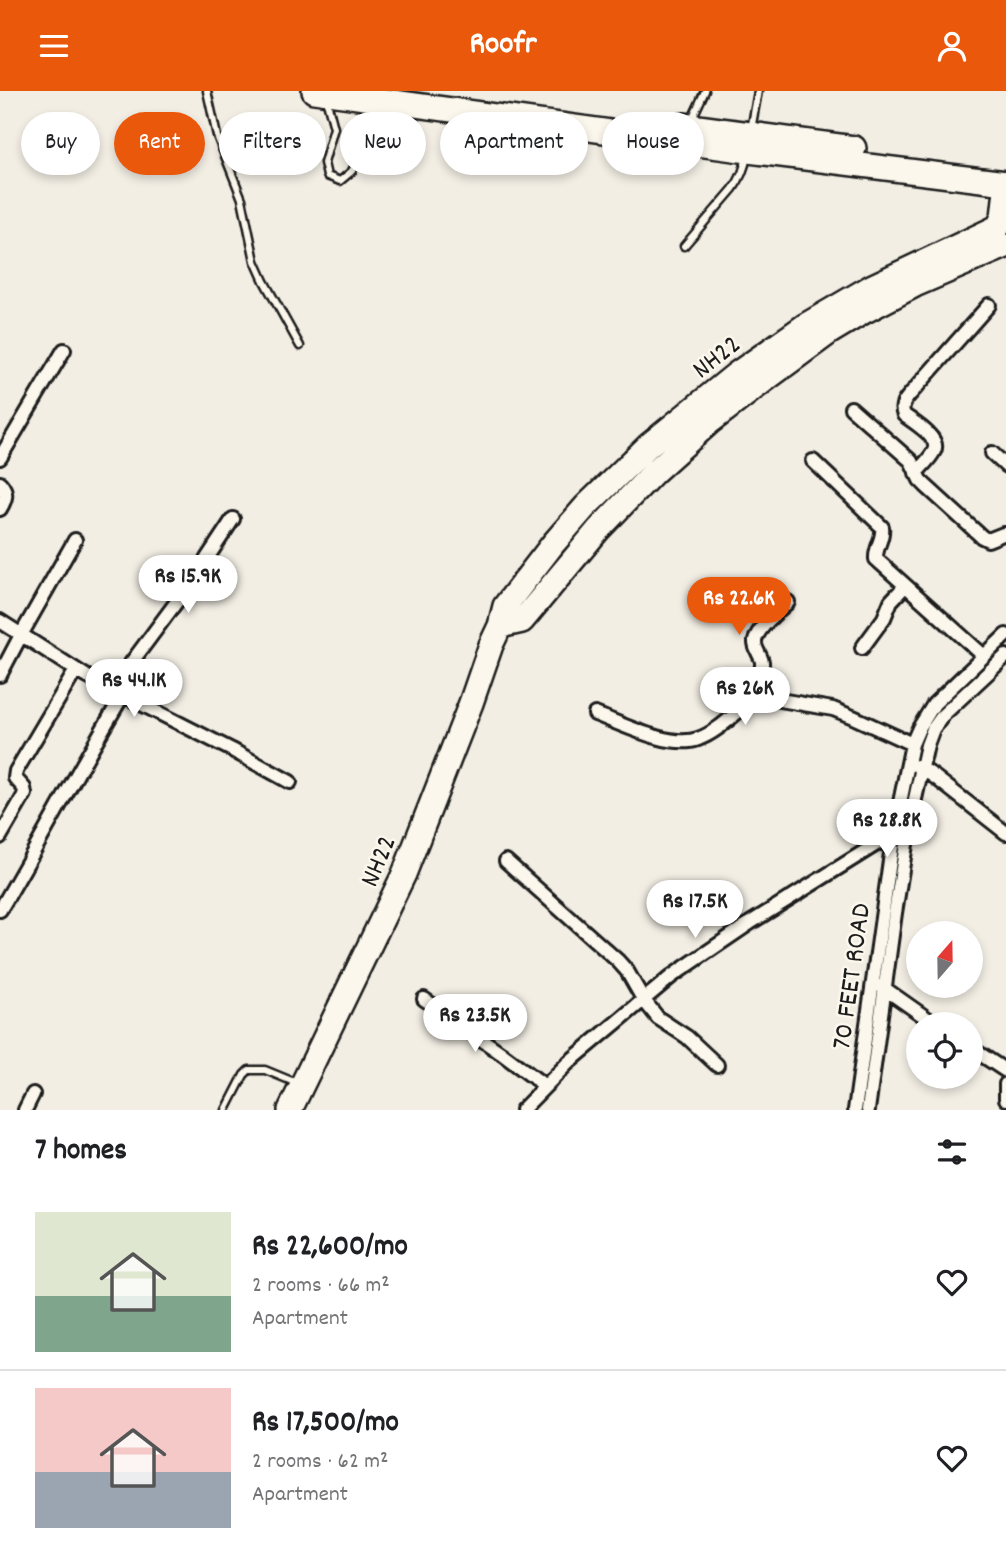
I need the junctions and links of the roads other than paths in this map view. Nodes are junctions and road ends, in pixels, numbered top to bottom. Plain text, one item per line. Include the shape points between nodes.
1 (207, 91) edge
2 (427, 91) edge
3 (705, 91) edge
4 (758, 91) edge
5 (321, 92) edge
6 (376, 100) junction
7 (695, 112) edge
8 (602, 114) edge
9 (704, 130) edge
10 (749, 143) junction
11 (1006, 169) edge
12 (1006, 183) edge
13 (1006, 190) edge
14 (684, 246) dead end
15 (1006, 246) edge
16 (989, 305) dead end
17 (300, 346) dead end
18 (64, 350) dead end
19 (851, 408) dead end
20 (992, 453) dead end
21 (0, 458) edge
22 (813, 461) dead end
23 (1006, 466) edge
24 (916, 473) junction
25 (0, 483) edge
26 (0, 509) edge
27 (233, 519) dead end
28 (1006, 534) edge
29 (75, 540) dead end
30 (905, 586) junction
31 (788, 602) dead end
32 (0, 621) edge
33 (500, 626) junction
34 (21, 635) junction
35 (1006, 635) edge
36 (862, 648) dead end
37 (984, 656) junction
38 (1006, 656) edge
39 (76, 670) junction
40 (0, 675) edge
41 (117, 693) junction
42 (751, 701) junction
43 (594, 714) dead end
44 (912, 744) junction
45 (908, 764) junction
46 (922, 768) junction
47 (290, 782) dead end
48 (909, 826) junction
49 (894, 832) junction
50 (1006, 833) edge
51 (0, 837) edge
52 (506, 861) dead end
53 (0, 910) edge
54 (873, 982) junction
55 (885, 989) junction
56 (424, 999) dead end
57 (643, 999) junction
58 (918, 1012) edge
59 (983, 1056) edge
60 (717, 1065) dead end
61 (1002, 1068) edge
62 (302, 1084) junction
63 (1006, 1084) edge
64 (545, 1086) junction
65 (33, 1094) dead end
66 (1006, 1099) edge
67 (25, 1110) edge
68 (226, 1110) edge
69 (290, 1110) edge
70 (522, 1110) edge
71 (855, 1110) edge
72 (868, 1110) edge

1 - 17 lane via 217,136 242,199 255,261
2 - 8 highway
3 - 7 lane
4 - 10 lane
5 - 6 highway
5 - 6 lane via 334,128 324,163 327,176 340,181 360,155
6 - 10 highway
9 - 10 highway
10 - 11 highway
10 - 12 highway
10 - 14 lane via 740,179
13 - 33 highway, NH22 via 998,227 871,287 806,325 649,445 553,544 505,606
15 - 33 highway, NH22 via 865,311 755,387 654,472 522,621
16 - 24 street via 903,405 904,415 936,445
18 - 21 street
19 - 24 street via 911,461
20 - 23 street
22 - 30 street via 882,527 876,559
24 - 28 street via 982,537 988,540
25 - 26 street via 6,497
27 - 41 street
29 - 34 street
30 - 36 street
30 - 37 street
31 - 42 street via 757,635 762,666
32 - 34 street
33 - 62 highway, NH22 via 404,874
34 - 39 street
34 - 40 street
35 - 37 street, 70 FEET ROAD
37 - 44 street, 70 FEET ROAD via 934,704
38 - 46 street, 70 FEET ROAD via 938,721
39 - 41 street
39 - 51 street via 16,771 25,794
41 - 47 street
41 - 53 street
42 - 43 street via 707,735 685,742 663,739
42 - 44 street via 768,698 833,709
44 - 45 street, 70 FEET ROAD
45 - 46 street
45 - 49 street, 70 FEET ROAD
46 - 48 street, 70 FEET ROAD
46 - 50 street
48 - 49 street
48 - 55 street, 70 FEET ROAD
49 - 54 street, 70 FEET ROAD
49 - 57 street via 750,923
52 - 57 street via 618,961
54 - 55 street
54 - 71 street, 70 FEET ROAD
55 - 58 street
55 - 72 street, 70 FEET ROAD
56 - 64 street
57 - 60 street via 659,1018
57 - 64 street
59 - 61 street
61 - 63 street
62 - 68 lane via 265,1070 249,1070
62 - 69 highway, NH22
63 - 66 street
64 - 70 street
65 - 67 street

